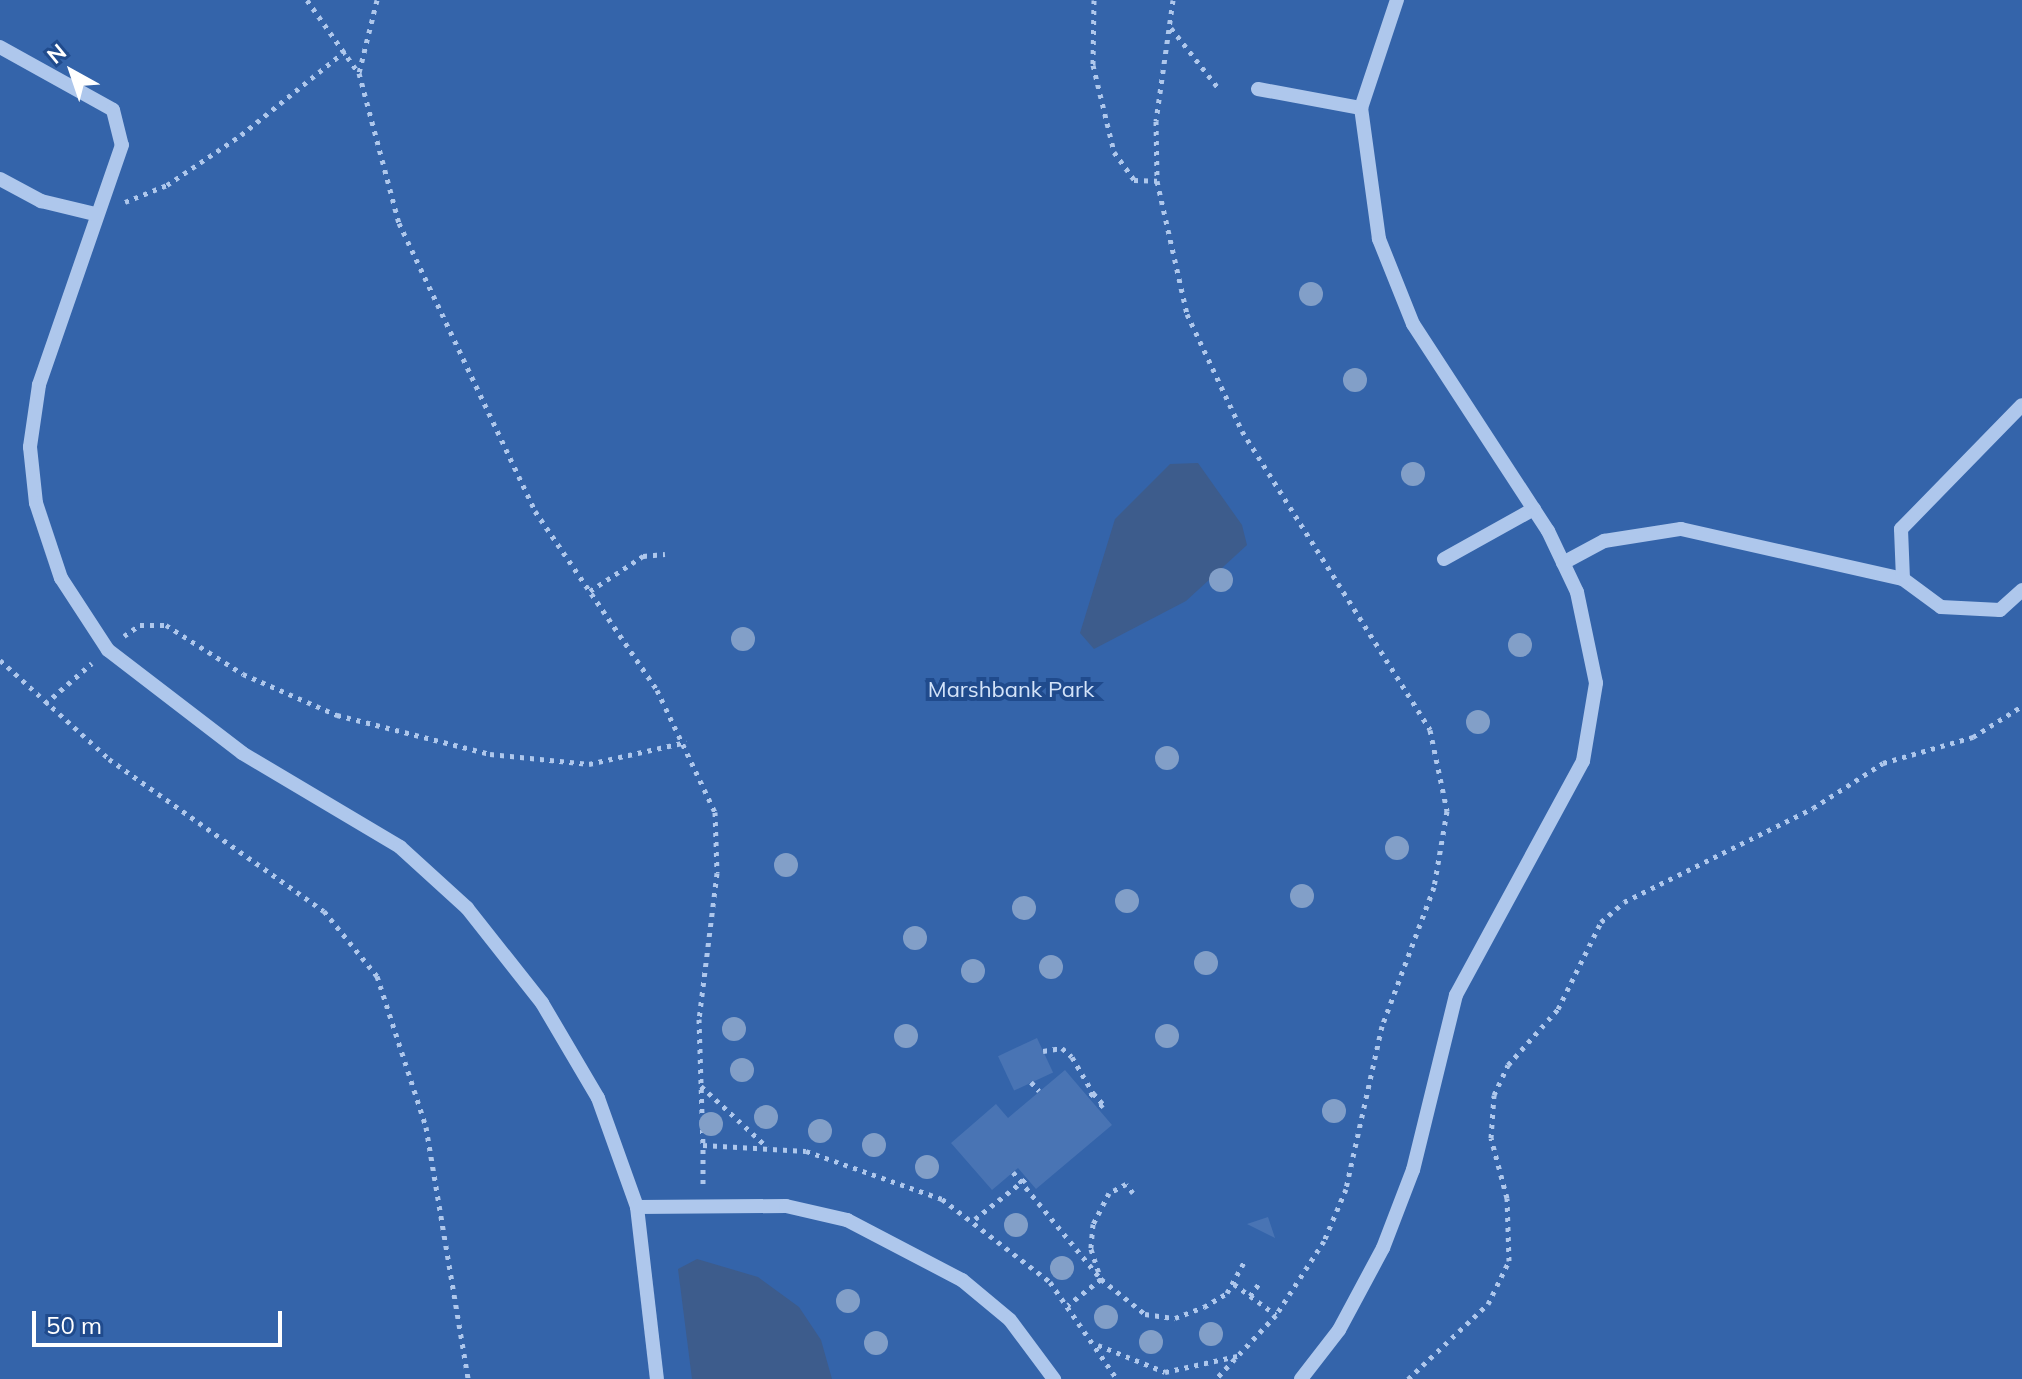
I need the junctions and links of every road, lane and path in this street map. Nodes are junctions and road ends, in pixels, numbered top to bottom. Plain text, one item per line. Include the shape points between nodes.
1 (307, 0) edge
2 (377, 0) edge
3 (1094, 0) edge
4 (1173, 0) edge
5 (1397, 0) edge
6 (1170, 27) junction
7 (0, 47) edge
8 (345, 51) junction
9 (359, 73) junction
10 (1219, 89) dead end
11 (1258, 89) dead end
12 (1361, 108) junction
13 (0, 179) edge
14 (1157, 181) junction
15 (95, 214) junction
16 (2022, 405) edge
17 (1534, 509) junction
18 (665, 554) dead end
19 (1444, 559) dead end
20 (1563, 563) junction
21 (1903, 579) junction
22 (2022, 590) edge
23 (590, 591) junction
24 (108, 650) junction
25 (0, 660) edge
26 (45, 704) junction
27 (2022, 706) edge
28 (687, 742) junction
29 (1043, 1051) dead end
30 (1031, 1082) dead end
31 (701, 1085) junction
32 (1039, 1091) dead end
33 (1098, 1108) dead end
34 (703, 1145) junction
35 (767, 1147) junction
36 (1013, 1172) dead end
37 (1024, 1180) junction
38 (1133, 1193) dead end
39 (703, 1203) junction
40 (637, 1207) junction
41 (975, 1219) junction
42 (1246, 1259) dead end
43 (1101, 1279) junction
44 (1260, 1282) dead end
45 (1234, 1284) junction
46 (1250, 1296) junction
47 (1068, 1305) junction
48 (1276, 1315) junction
49 (1096, 1344) junction
50 (1241, 1354) junction
51 (468, 1379) edge
52 (657, 1379) edge
53 (1054, 1379) edge
54 (1117, 1379) edge
55 (1216, 1379) edge
56 (1301, 1379) edge
57 (1408, 1379) edge

1 - 8 path
2 - 9 path
3 - 14 path via 1093,65 1114,152 1134,180
4 - 6 path
5 - 12 lane
6 - 10 path
6 - 14 path via 1156,121
7 - 15 lane via 113,110 122,145
8 - 9 path
8 - 15 path via 167,185
9 - 23 path via 377,163 399,223 535,511
11 - 12 lane
12 - 17 lane via 1379,239 1413,324
13 - 15 lane via 41,201
14 - 48 path via 1187,314 1215,379 1430,730 1447,811 1434,887 1385,1014 1350,1177 1324,1241
15 - 24 lane via 39,385 30,447 36,503 61,578
16 - 21 lane via 1901,529
17 - 19 lane
17 - 20 lane
18 - 23 path via 643,556
20 - 21 lane via 1604,541 1681,529
20 - 56 lane via 1577,592 1596,683 1583,761 1456,995 1413,1170 1383,1248 1339,1330
21 - 22 lane via 1941,607 2000,610
23 - 28 path
24 - 26 path
24 - 28 path via 153,622 337,715 396,733 447,737 490,754 589,764
24 - 40 lane via 242,753 400,847 467,908 542,1003 598,1098
25 - 26 path
26 - 51 path via 109,759 297,888 377,976 426,1127
27 - 57 path via 1973,737 1883,763 1813,808 1624,902 1601,922 1558,1009 1508,1065 1494,1095 1491,1138 1507,1198 1509,1261 1488,1304
28 - 31 path via 715,812
29 - 33 path via 1062,1048 1091,1095 1103,1104
30 - 32 path
31 - 34 path
31 - 35 path via 743,1133
34 - 35 path
34 - 39 path
35 - 41 path via 904,1180
36 - 37 path
37 - 41 path
37 - 43 path
38 - 43 path via 1126,1184 1109,1193 1093,1224
39 - 40 lane
39 - 53 lane via 786,1206 904,1245 962,1280 1010,1320
40 - 52 lane
41 - 47 path
42 - 45 path
43 - 45 path via 1145,1314 1175,1318
43 - 47 path
44 - 46 path
45 - 46 path
46 - 48 path
47 - 49 path
48 - 50 path
49 - 50 path via 1165,1372
49 - 54 path
50 - 55 path

